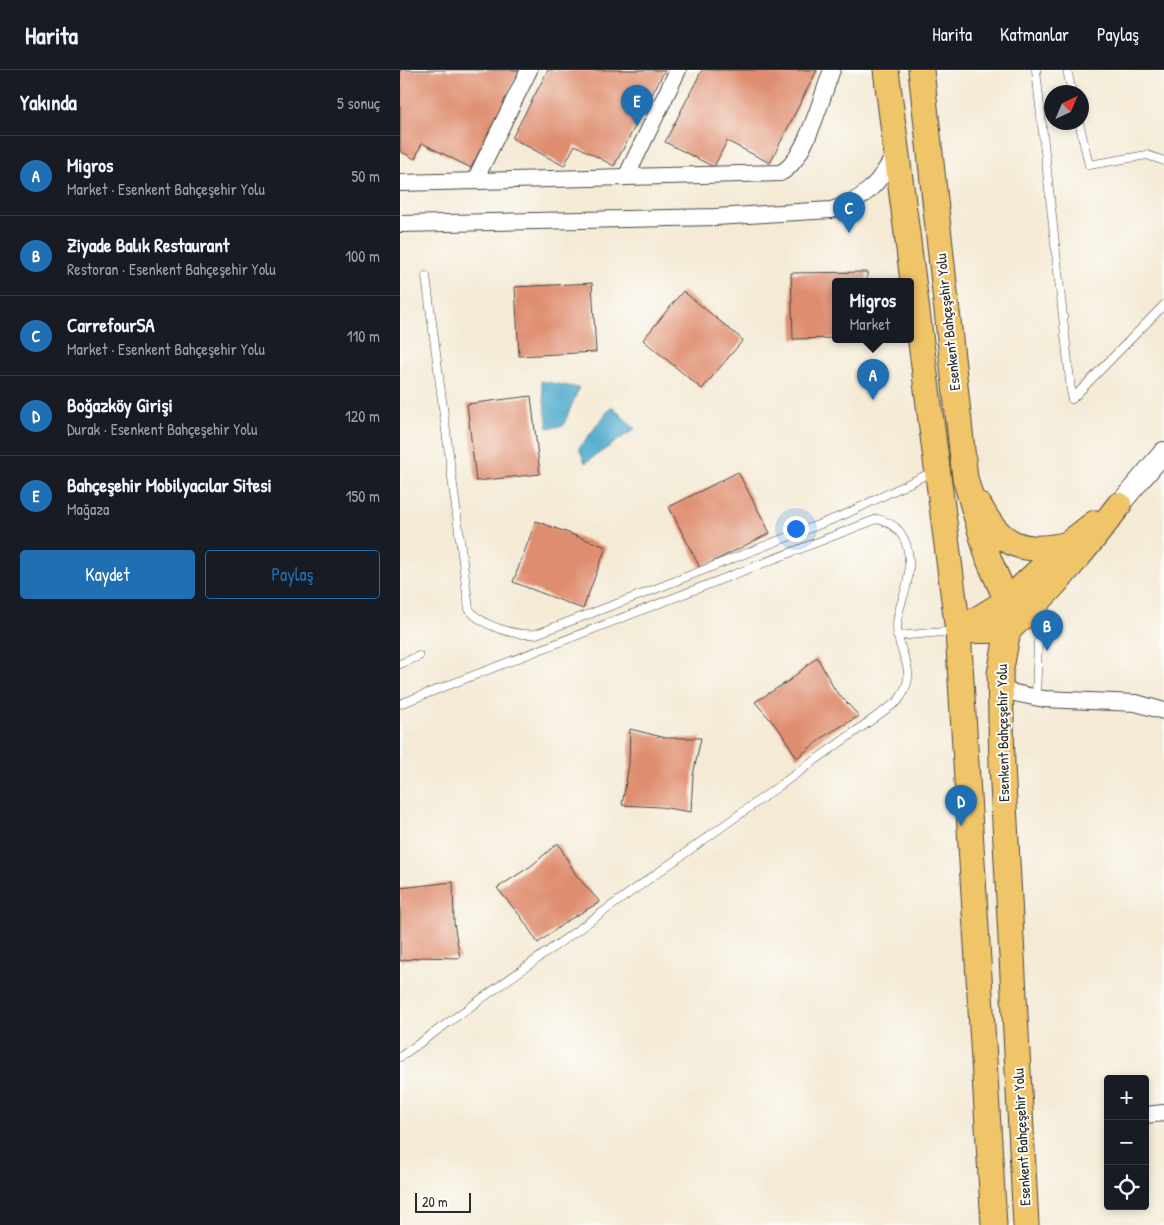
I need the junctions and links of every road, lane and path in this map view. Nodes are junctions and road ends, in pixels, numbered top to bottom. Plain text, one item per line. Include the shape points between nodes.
1 (529, 70) edge
2 (678, 70) edge
3 (832, 70) edge
4 (886, 70) edge
5 (921, 70) edge
6 (1036, 70) edge
7 (1067, 70) edge
8 (1070, 85) edge
9 (1081, 130) edge
10 (897, 150) junction
11 (1164, 161) edge
12 (626, 177) junction
13 (475, 180) junction
14 (400, 183) edge
15 (400, 224) edge
16 (426, 276) dead end
17 (913, 278) edge
18 (914, 283) edge
19 (1164, 305) edge
20 (1164, 452) edge
21 (938, 470) junction
22 (966, 478) junction
23 (1119, 505) junction
24 (1068, 544) junction
25 (1006, 601) junction
26 (1008, 630) junction
27 (958, 631) junction
28 (897, 636) junction
29 (1038, 642) dead end
30 (419, 656) dead end
31 (400, 664) edge
32 (1000, 690) junction
33 (1036, 698) junction
34 (400, 704) edge
35 (1164, 710) edge
36 (400, 1057) edge
37 (1164, 1113) edge
38 (1149, 1115) edge
39 (994, 1225) edge
40 (1026, 1225) edge

1 - 13 street
2 - 12 street
3 - 12 street via 803,145 786,170 780,173
4 - 10 main road, Esenkent Bahçeşehir Yolu
5 - 22 main road, Esenkent Bahçeşehir Yolu
6 - 19 lane via 1072,399
7 - 8 lane
9 - 11 lane via 1089,165 1147,155
10 - 15 street via 879,182 869,192 845,207 831,210 715,217
10 - 17 main road, Esenkent Bahçeşehir Yolu
12 - 13 street
13 - 14 street
16 - 21 lane via 469,608 480,620 518,633 536,634 846,514
18 - 21 main road, Esenkent Bahçeşehir Yolu
20 - 23 street
21 - 27 main road, Esenkent Bahçeşehir Yolu
22 - 24 main road via 984,514 1010,542 1037,550
22 - 25 main road, Esenkent Bahçeşehir Yolu via 989,560
23 - 24 main road
23 - 26 main road via 1078,559
24 - 25 main road
25 - 26 main road, Esenkent Bahçeşehir Yolu
25 - 27 main road
26 - 27 main road
26 - 32 main road, Esenkent Bahçeşehir Yolu via 1001,658
27 - 28 lane
27 - 39 main road, Esenkent Bahçeşehir Yolu
28 - 34 lane via 897,618 908,576 907,544 899,529 877,519
28 - 36 lane via 908,663 909,679 903,694 892,707
29 - 33 lane
30 - 31 lane
32 - 33 street
32 - 40 main road, Esenkent Bahçeşehir Yolu
33 - 35 street via 1136,703
37 - 38 street

